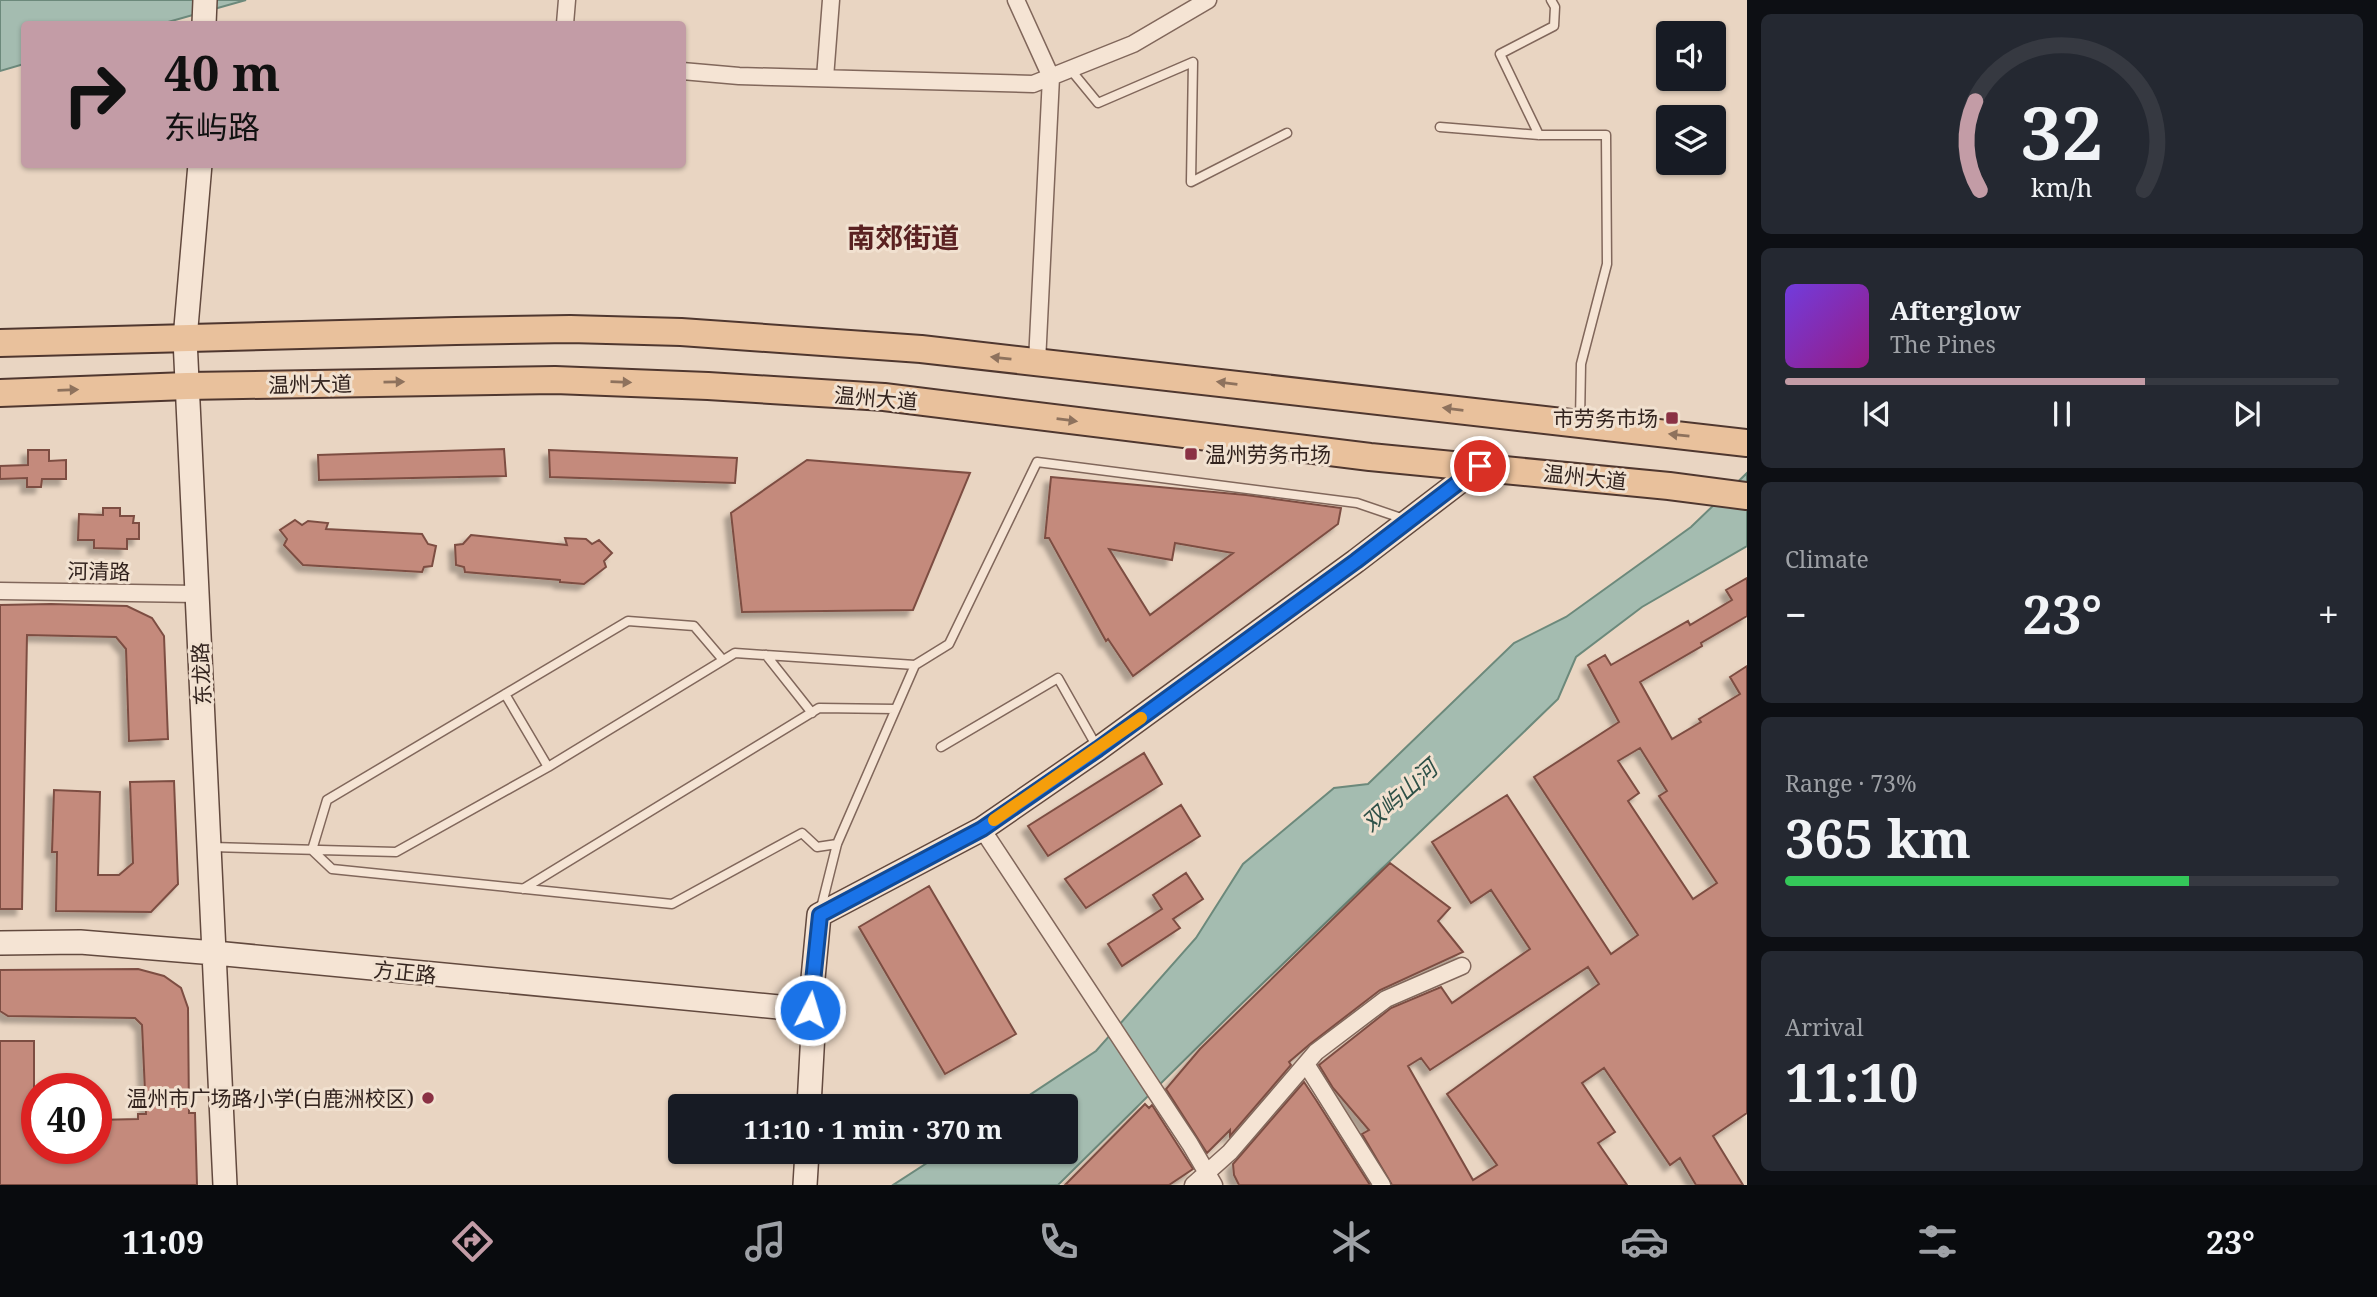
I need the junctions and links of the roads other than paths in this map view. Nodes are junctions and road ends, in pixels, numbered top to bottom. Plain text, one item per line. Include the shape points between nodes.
1 (567, 0) edge
2 (831, 0) edge
3 (1016, 0) edge
4 (1208, 0) edge
5 (1551, 0) edge
6 (565, 21) edge
7 (1070, 69) junction
8 (686, 71) edge
9 (1051, 77) junction
10 (825, 78) junction
11 (1440, 127) dead end
12 (1287, 133) dead end
13 (1539, 135) junction
14 (203, 168) edge
15 (185, 339) junction
16 (0, 343) edge
17 (1037, 362) junction
18 (187, 386) junction
19 (0, 393) edge
20 (1580, 424) junction
21 (1747, 443) edge
22 (1480, 466) junction
23 (1747, 496) edge
24 (1408, 521) junction
25 (0, 591) edge
26 (197, 594) junction
27 (766, 655) junction
28 (723, 660) junction
29 (915, 665) junction
30 (505, 694) junction
31 (895, 709) junction
32 (812, 713) junction
33 (941, 747) dead end
34 (1098, 749) junction
35 (548, 766) junction
36 (982, 829) junction
37 (837, 844) junction
38 (210, 847) junction
39 (312, 850) junction
40 (523, 889) junction
41 (820, 915) junction
42 (0, 943) edge
43 (215, 953) junction
44 (1462, 966) dead end
45 (810, 1010) junction
46 (1306, 1064) junction
47 (810, 1094) edge
48 (806, 1164) edge
49 (1210, 1179) edge
50 (225, 1185) edge
51 (805, 1185) edge
52 (1193, 1185) edge
53 (1382, 1185) edge

1 - 6 street
2 - 10 street
3 - 9 street
4 - 7 street via 1133,44
5 - 13 lane via 1554,26 1500,54
7 - 9 street
7 - 12 lane via 1098,103 1193,62 1191,182
8 - 10 street
9 - 10 street via 1033,84
9 - 17 street
11 - 13 lane
13 - 20 lane via 1606,135 1607,264 1581,363
14 - 15 street, 东龙路
15 - 16 main road
17 -> 15 main road via 681,332 570,329
15 - 18 street, 东龙路
20 -> 17 main road
19 -> 18 main road, 温州大道
18 -> 22 main road, 温州大道 via 555,380 708,386 884,397 1370,457
18 - 26 street, 东龙路
21 -> 20 main road
22 - 23 main road, 温州大道
22 - 24 street
24 - 29 lane via 1357,503 1037,462 949,644
24 - 34 street
25 - 26 street, 河清路
26 - 38 street, 东龙路
27 - 28 lane via 735,653
27 - 29 lane
27 - 32 lane
28 - 30 lane via 694,626 628,621
28 - 35 lane
29 - 31 lane
30 - 35 lane
30 - 39 lane via 327,800
31 - 32 lane via 819,708
31 - 37 lane
32 - 40 lane
33 - 34 lane via 1058,678
34 - 36 street
35 - 39 lane via 396,852
36 - 41 street
36 - 49 street
37 - 40 lane via 817,847 802,833 672,904
37 - 41 lane
38 - 39 lane
38 - 43 street, 东龙路
39 - 40 lane via 332,869
41 - 45 street
42 - 43 street, 方正路 via 80,942
43 - 45 street, 方正路
43 - 50 street, 东龙路
44 - 46 street via 1386,999
45 - 47 street
46 - 49 street
46 - 53 street
48 - 51 street
49 - 52 street

